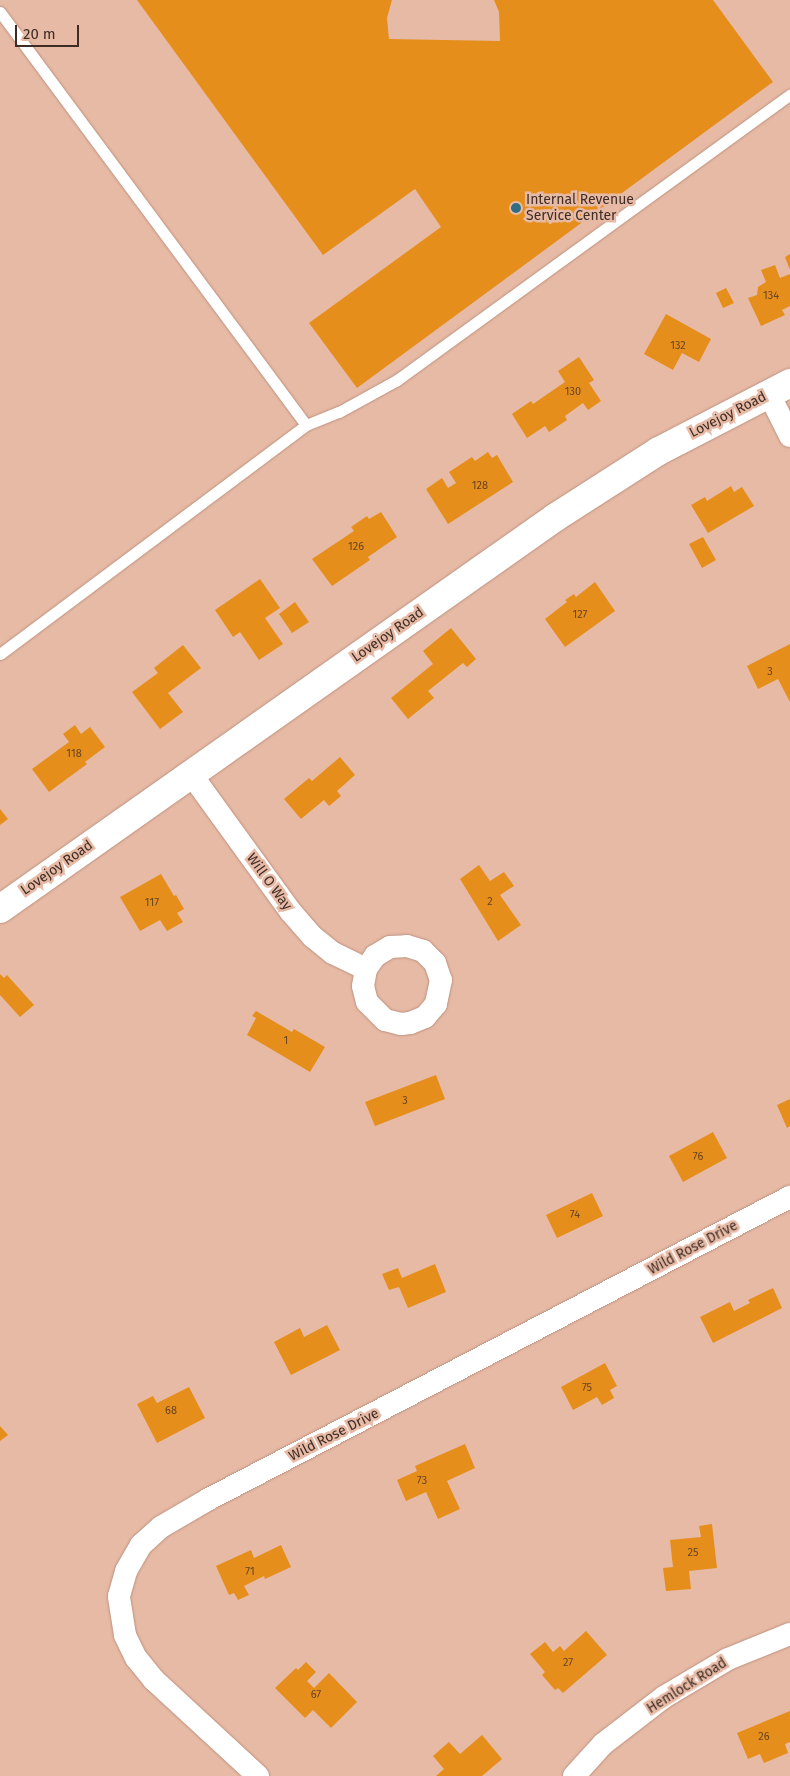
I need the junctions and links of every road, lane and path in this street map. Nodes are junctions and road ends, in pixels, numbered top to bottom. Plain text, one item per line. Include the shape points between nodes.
1 (0, 12) edge
2 (790, 94) edge
3 (780, 389) edge
4 (306, 424) junction
5 (790, 436) edge
6 (0, 654) edge
7 (191, 774) junction
8 (0, 909) edge
9 (366, 970) dead end
10 (790, 1197) edge
11 (790, 1634) edge
12 (258, 1776) edge
13 (574, 1776) edge

1 - 4 lane
2 - 4 lane via 397,380 339,412
3 - 5 street
3 - 7 main road, Lovejoy Road via 659,452 556,516
4 - 6 lane
7 - 8 main road, Lovejoy Road
7 - 9 street, Will O Way via 302,925 322,945
10 - 12 street, Wild Rose Drive via 209,1499 161,1527 141,1545 126,1571 119,1596 125,1635 136,1658 154,1680
11 - 13 street, Hemlock Road via 728,1659 664,1697 603,1744

